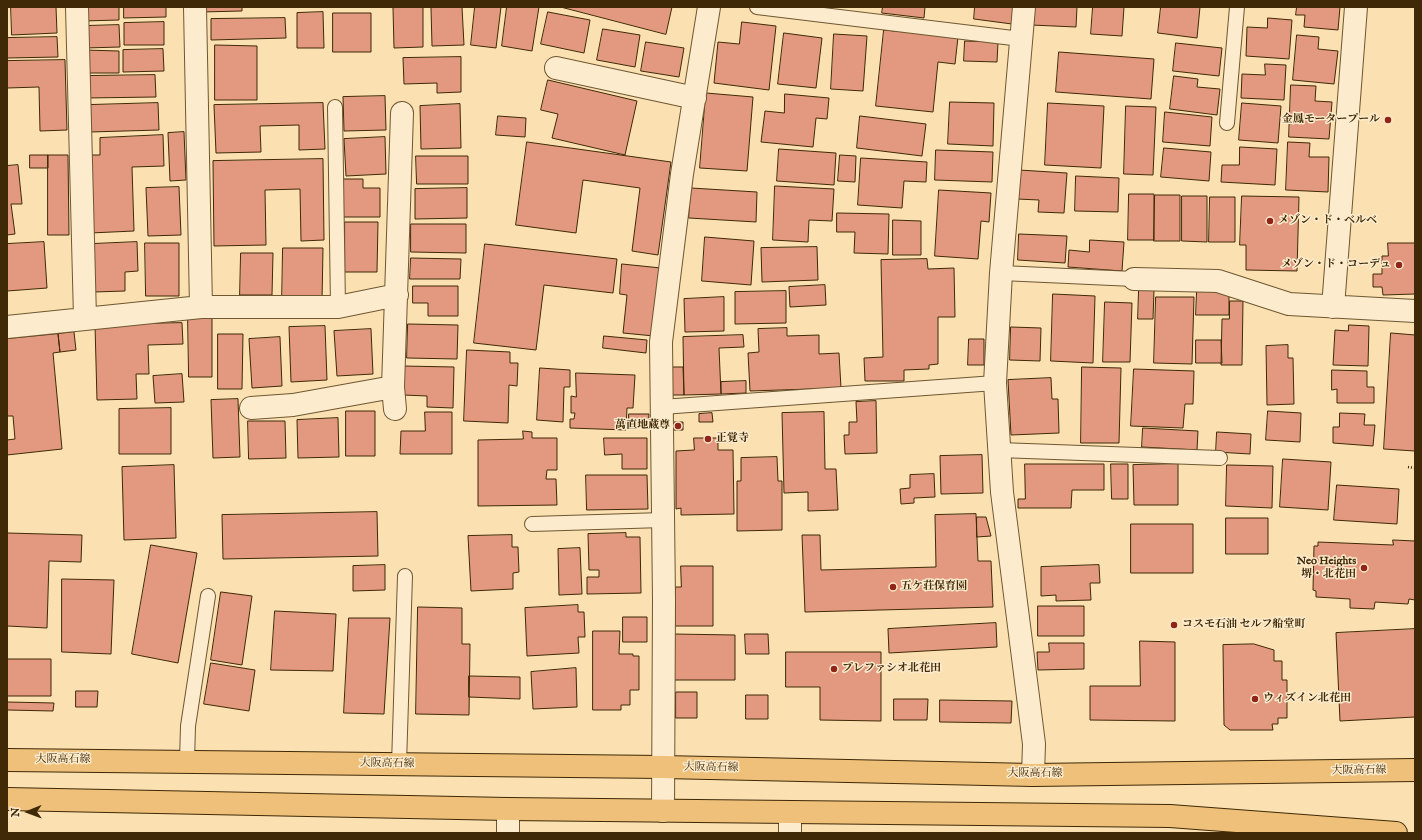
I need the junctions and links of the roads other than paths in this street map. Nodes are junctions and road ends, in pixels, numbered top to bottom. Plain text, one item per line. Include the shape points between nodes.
1 (77, 7) edge
2 (195, 7) edge
3 (709, 7) edge
4 (757, 7) edge
5 (1024, 7) edge
6 (1237, 7) edge
7 (1356, 7) edge
8 (1021, 38) junction
9 (556, 68) dead end
10 (695, 98) junction
11 (335, 106) dead end
12 (402, 113) dead end
13 (1227, 123) dead end
14 (1001, 273) junction
15 (1134, 279) joint
16 (397, 295) junction
17 (201, 307) junction
18 (338, 307) junction
19 (1333, 307) junction
20 (1415, 311) edge
21 (85, 318) junction
22 (7, 327) edge
23 (995, 383) junction
24 (393, 387) junction
25 (662, 407) junction
26 (251, 408) dead end
27 (395, 409) dead end
28 (999, 450) junction
29 (1220, 458) dead end
30 (663, 520) junction
31 (532, 524) dead end
32 (405, 576) dead end
33 (208, 596) dead end
34 (7, 760) edge
35 (187, 761) junction
36 (399, 764) junction
37 (663, 767) junction
38 (1415, 770) edge
39 (1033, 775) junction
40 (7, 799) edge
41 (508, 809) junction
42 (663, 811) junction
43 (790, 823) edge
44 (508, 833) edge
45 (1396, 833) edge

1 - 21 street
2 - 17 street
3 - 10 street
4 - 8 lane
5 - 8 street
6 - 13 lane
7 - 19 street
8 - 14 street
9 - 10 street
10 - 25 street via 682,174 661,342
11 - 18 lane
12 - 16 street
14 - 15 lane
14 - 23 street
15 - 19 street via 1218,281 1289,304
16 - 18 street
16 - 24 street
17 - 18 street
17 - 21 street
19 - 20 street
21 - 22 street
23 - 25 lane
23 - 28 street
24 - 26 street via 293,406
24 - 27 street
25 - 30 street
28 - 29 lane
28 - 39 street via 1034,744
30 - 31 lane
30 - 37 street
32 - 36 lane
33 - 35 lane via 188,726
34 - 35 main road, 大阪高石線
35 - 36 main road, 大阪高石線
36 - 37 main road, 大阪高石線
37 - 39 main road, 大阪高石線
37 - 42 street
38 - 39 main road, 大阪高石線
40 - 41 main road
41 - 42 main road
41 - 44 street
42 - 43 main road
43 - 45 main road via 1180,816

